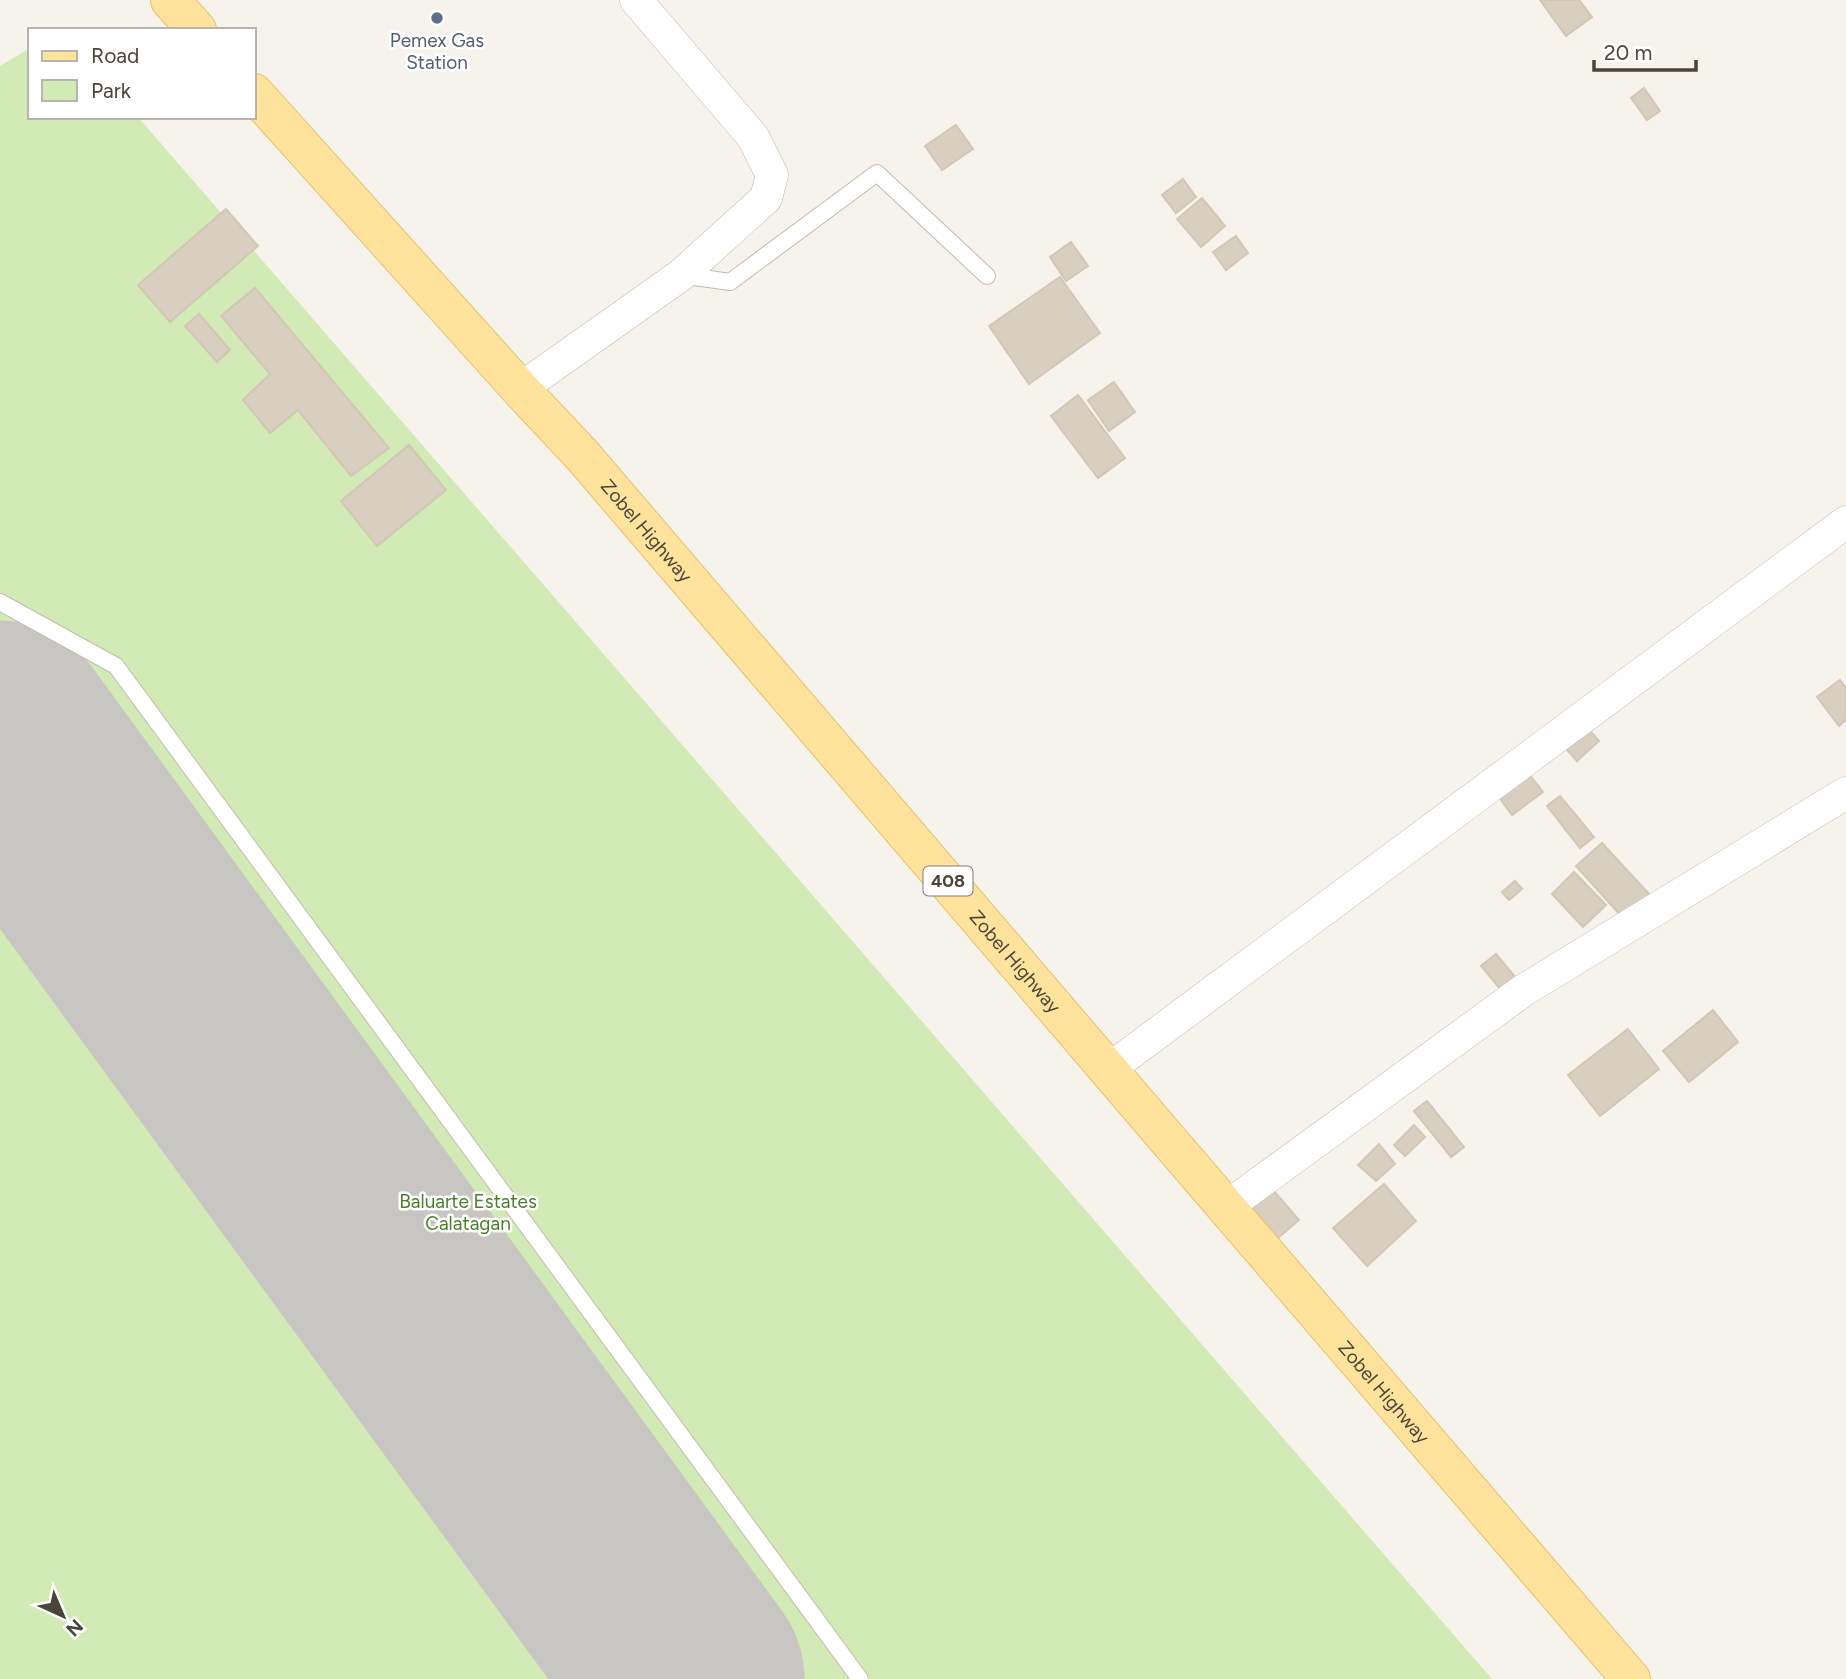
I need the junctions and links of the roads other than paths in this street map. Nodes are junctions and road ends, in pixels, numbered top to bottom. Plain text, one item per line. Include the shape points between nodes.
1 (170, 0) edge
2 (636, 0) edge
3 (195, 28) edge
4 (256, 95) edge
5 (681, 275) junction
6 (987, 276) dead end
7 (520, 389) junction
8 (1846, 522) edge
9 (0, 601) edge
10 (1846, 793) edge
11 (1109, 1069) junction
12 (1225, 1208) junction
13 (860, 1679) edge
14 (1631, 1679) edge

1 - 3 main road
2 - 5 street via 753,137 772,176 766,198
4 - 7 main road, Zobel Highway / 408
5 - 6 lane via 730,282 877,173
5 - 7 street
7 - 11 main road, Zobel Highway / 408 via 582,455
8 - 11 street
9 - 13 lane via 116,666
10 - 12 street via 1524,990
11 - 12 main road, Zobel Highway / 408
12 - 14 main road, Zobel Highway / 408

